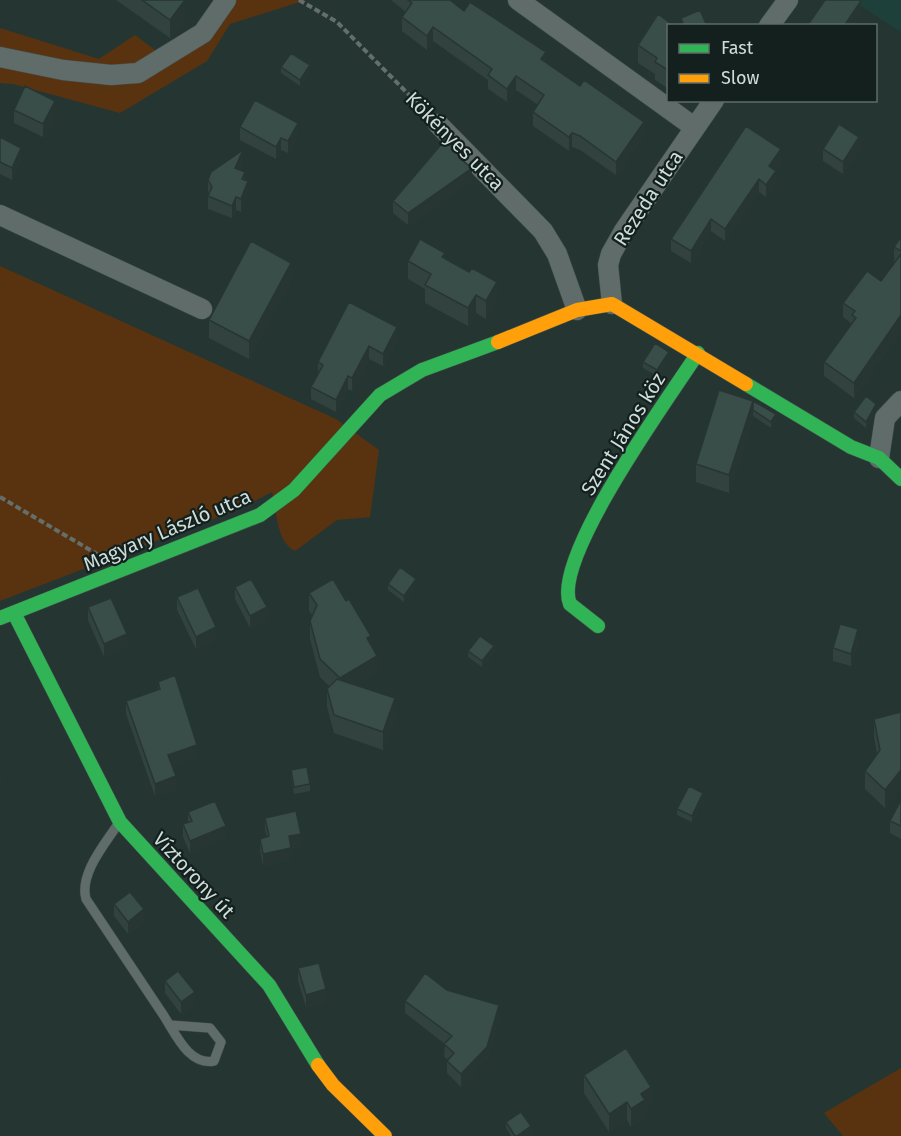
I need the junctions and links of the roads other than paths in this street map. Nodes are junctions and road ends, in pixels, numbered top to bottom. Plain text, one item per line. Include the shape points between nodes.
1 (226, 0) edge
2 (518, 0) edge
3 (788, 0) edge
4 (770, 24) edge
5 (0, 57) edge
6 (713, 102) edge
7 (438, 124) road end
8 (694, 127) junction
9 (0, 215) edge
10 (612, 303) junction
11 (202, 309) dead end
12 (577, 310) junction
13 (698, 353) junction
14 (901, 401) edge
15 (879, 458) junction
16 (901, 479) edge
17 (14, 613) junction
18 (0, 618) edge
19 (598, 626) dead end
20 (120, 822) junction
21 (170, 1025) junction
22 (385, 1136) edge

1 - 5 street via 203,33 138,74 73,71
2 - 8 street
3 - 4 street
6 - 8 street, Rezeda utca
7 - 12 street, Kökényes utca via 543,231 557,254
8 - 10 street, Rezeda utca via 611,254 608,265
9 - 11 street
10 - 12 street, Magyary László utca
10 - 13 street
12 - 17 street, Magyary László utca via 422,370 380,395 294,490 260,515
13 - 15 street via 851,447
13 - 19 street, Szent János köz via 602,499 567,582 569,604
14 - 15 street via 885,418
15 - 16 street
17 - 18 street, Magyary László utca
17 - 20 street, Víztorony út
20 - 21 lane via 102,848 83,890
20 - 22 street, Víztorony út via 268,985 333,1085
21 - 21 lane via 193,1059 214,1061 221,1042 210,1028

